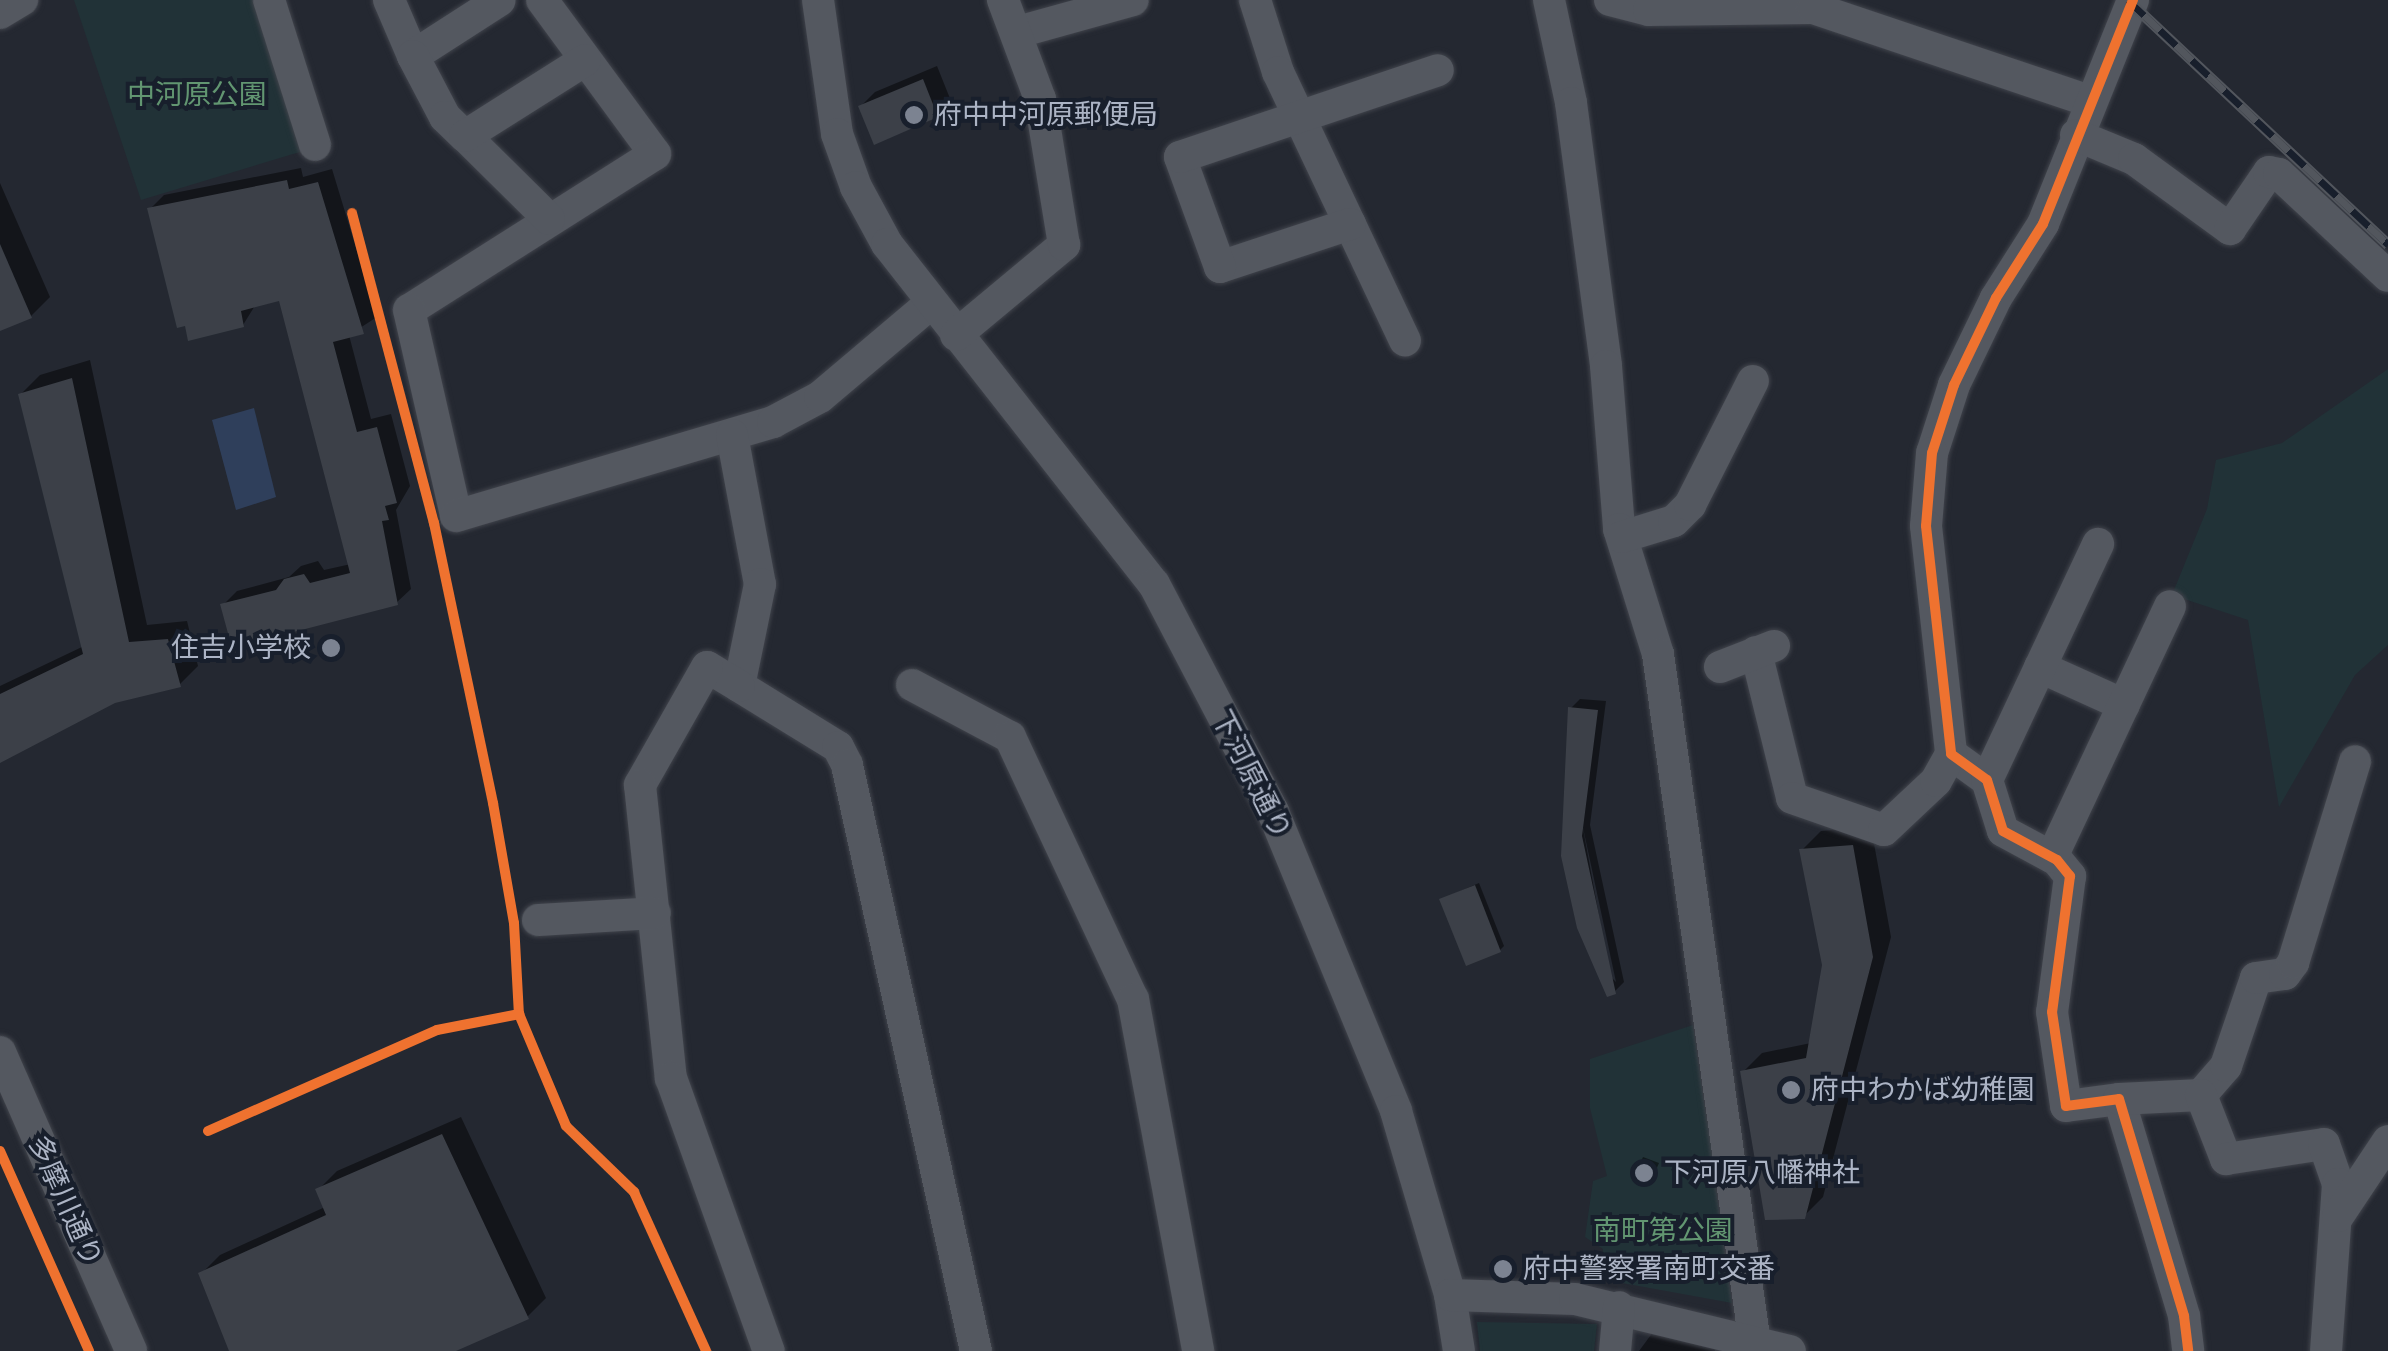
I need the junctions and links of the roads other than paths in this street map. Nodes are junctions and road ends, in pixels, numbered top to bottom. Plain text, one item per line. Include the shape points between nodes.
1 (22, 0) edge
2 (269, 0) edge
3 (389, 0) edge
4 (500, 0) edge
5 (542, 0) edge
6 (818, 0) edge
7 (1003, 0) edge
8 (1134, 0) edge
9 (1254, 0) edge
10 (1549, 0) edge
11 (1610, 0) edge
12 (2133, 0) edge
13 (0, 12) edge
14 (1018, 32) junction
15 (412, 56) junction
16 (585, 60) junction
17 (1438, 70) dead end
18 (2088, 101) junction
19 (1302, 120) junction
20 (2076, 134) junction
21 (465, 136) junction
22 (315, 146) dead end
23 (549, 220) junction
24 (1350, 224) junction
25 (2388, 276) edge
26 (930, 304) junction
27 (956, 335) junction
28 (1404, 341) dead end
29 (1738, 390) dead end
30 (732, 435) junction
31 (1622, 537) junction
32 (2098, 544) dead end
33 (2170, 606) dead end
34 (1720, 667) dead end
35 (2040, 667) junction
36 (912, 685) dead end
37 (739, 686) junction
38 (2124, 705) junction
39 (1951, 754) junction
40 (2355, 762) dead end
41 (1987, 780) junction
42 (2052, 857) junction
43 (655, 913) junction
44 (538, 920) dead end
45 (0, 1052) edge
46 (2201, 1095) junction
47 (2119, 1100) junction
48 (2388, 1140) edge
49 (2338, 1216) junction
50 (1450, 1294) junction
51 (1619, 1308) junction
52 (1756, 1347) edge
53 (131, 1351) edge
54 (768, 1351) edge
55 (976, 1351) edge
56 (1198, 1351) edge
57 (1459, 1351) edge
58 (1615, 1351) edge
59 (1790, 1351) edge
60 (2188, 1351) edge
61 (2326, 1351) edge

1 - 13 street
2 - 22 street
3 - 15 street
4 - 15 street
5 - 16 street
6 - 26 street, 下河原通り via 830,100 856,187
7 - 14 street
8 - 14 street
9 - 19 street
10 - 31 street via 1571,103
11 - 18 street via 1649,10 1813,8
12 - 18 street
14 - 27 street via 1040,99 1064,245
15 - 21 street via 445,117
16 - 21 street
16 - 23 street via 655,154
17 - 19 street
18 - 20 street
19 - 24 street
19 - 24 street via 1180,158 1220,267
20 - 25 street via 2134,158 2230,229 2269,172 2280,174
20 - 39 street via 2044,224 1996,298 1954,384 1932,453 1926,526
21 - 23 street
23 - 30 street via 410,310 456,516
24 - 28 street
26 - 27 street, 下河原通り
26 - 30 street via 820,396
27 - 50 street, 下河原通り via 1154,584 1259,782 1396,1111
29 - 31 street via 1690,505 1674,521
30 - 37 street via 760,584
31 - 52 street via 1658,654
32 - 35 street
33 - 38 street
34 - 39 street via 1765,649 1792,798 1884,830 1936,780
35 - 38 street
35 - 41 street
36 - 56 street via 1010,738 1133,999
37 - 43 street via 708,667 640,784
37 - 55 street via 838,746 848,764
38 - 42 street
39 - 41 street
40 - 46 street via 2292,963 2285,974 2256,978 2226,1066
41 - 42 street via 2003,831
42 - 47 street via 2070,876 2052,1012 2066,1106
43 - 44 street
43 - 54 street via 671,1078
45 - 53 street, 多摩川通り
46 - 47 street
46 - 49 street via 2226,1158 2324,1144 2338,1184
47 - 60 street via 2184,1316
48 - 49 street
49 - 61 street
50 - 51 street via 1508,1292
50 - 57 street, 下河原通り
51 - 52 street
51 - 58 street
52 - 59 street

